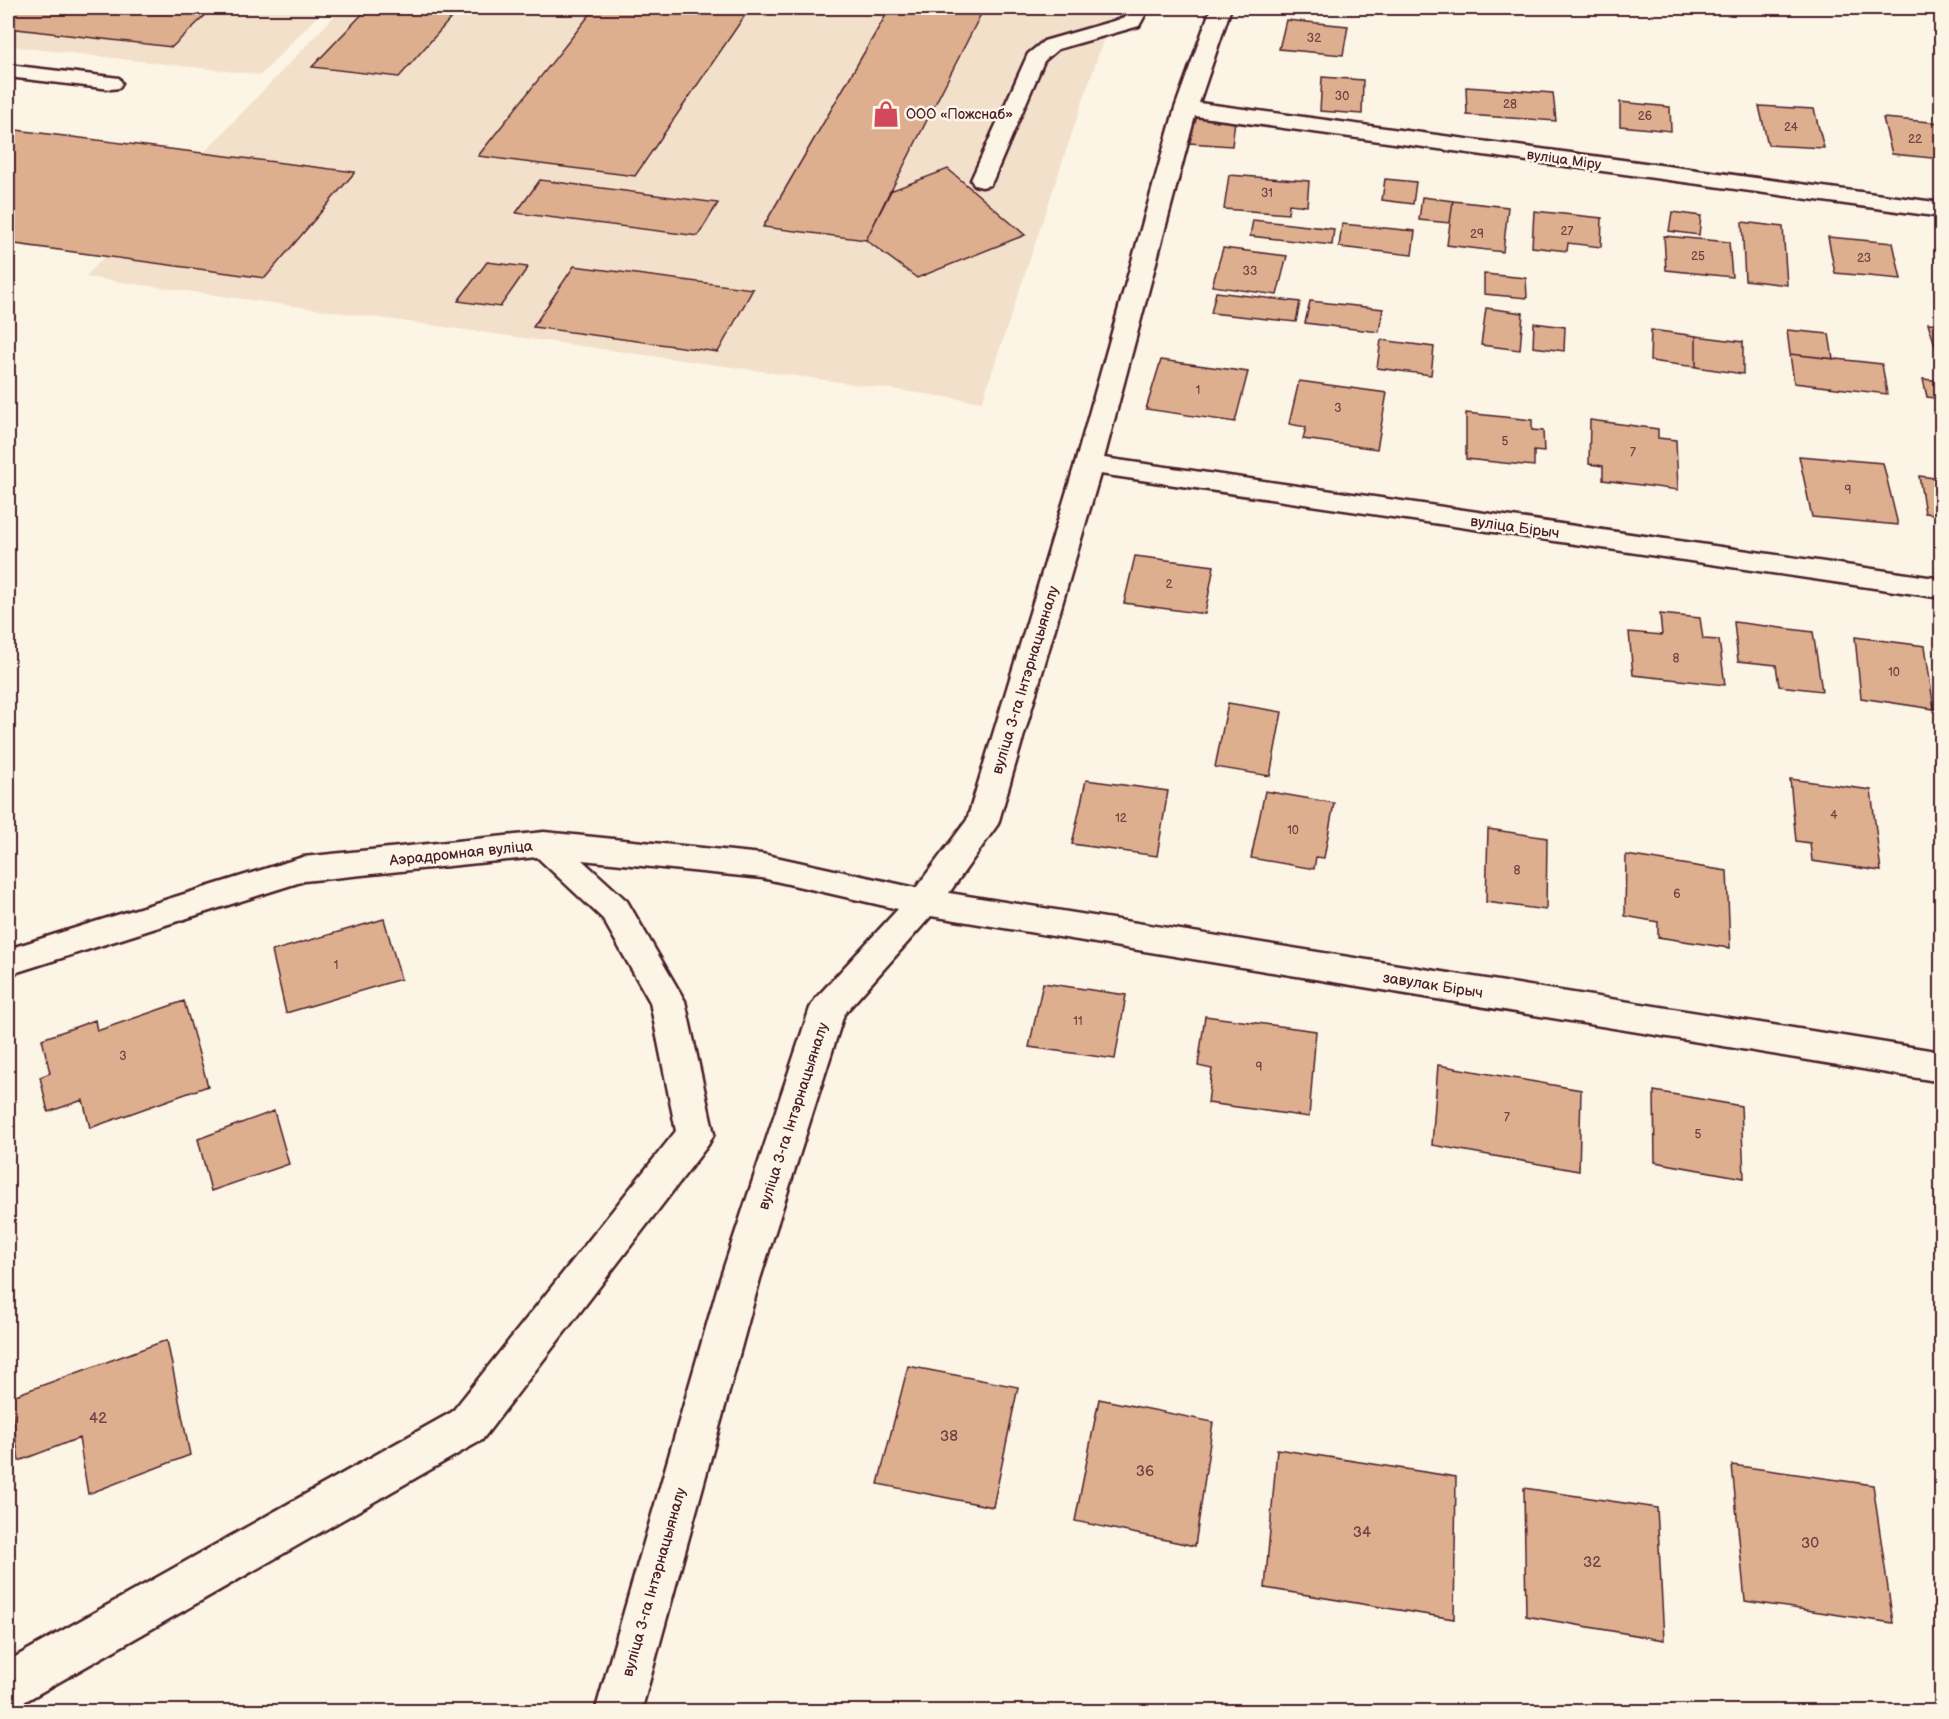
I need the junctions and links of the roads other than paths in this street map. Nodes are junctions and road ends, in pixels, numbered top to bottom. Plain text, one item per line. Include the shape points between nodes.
1 (1139, 8) edge
2 (1221, 8) edge
3 (8, 71) edge
4 (111, 83) dead end
5 (1186, 108) junction
6 (982, 180) dead end
7 (1941, 210) edge
8 (1089, 465) junction
9 (1941, 589) edge
10 (544, 844) junction
11 (924, 902) junction
12 (8, 962) edge
13 (1941, 1067) edge
14 (8, 1686) edge
15 (618, 1712) edge

1 - 6 street via 1132,22 1051,45 1035,58
2 - 5 street, вуліца 3-га Інтэрнацыяналу
3 - 4 street
5 - 7 street, вуліца Міру
5 - 8 street, вуліца 3-га Інтэрнацыяналу
8 - 9 street, вуліца Бірыч
8 - 11 street, вуліца 3-га Інтэрнацыяналу via 982,824
10 - 11 street, Аэрадромная вуліца via 762,866
10 - 12 street, Аэрадромная вуліца via 303,869
10 - 14 street via 615,910 667,1001 695,1134 467,1426
11 - 13 street, завулак Бірыч
11 - 15 street, вуліца 3-га Інтэрнацыяналу via 828,1008 740,1279

